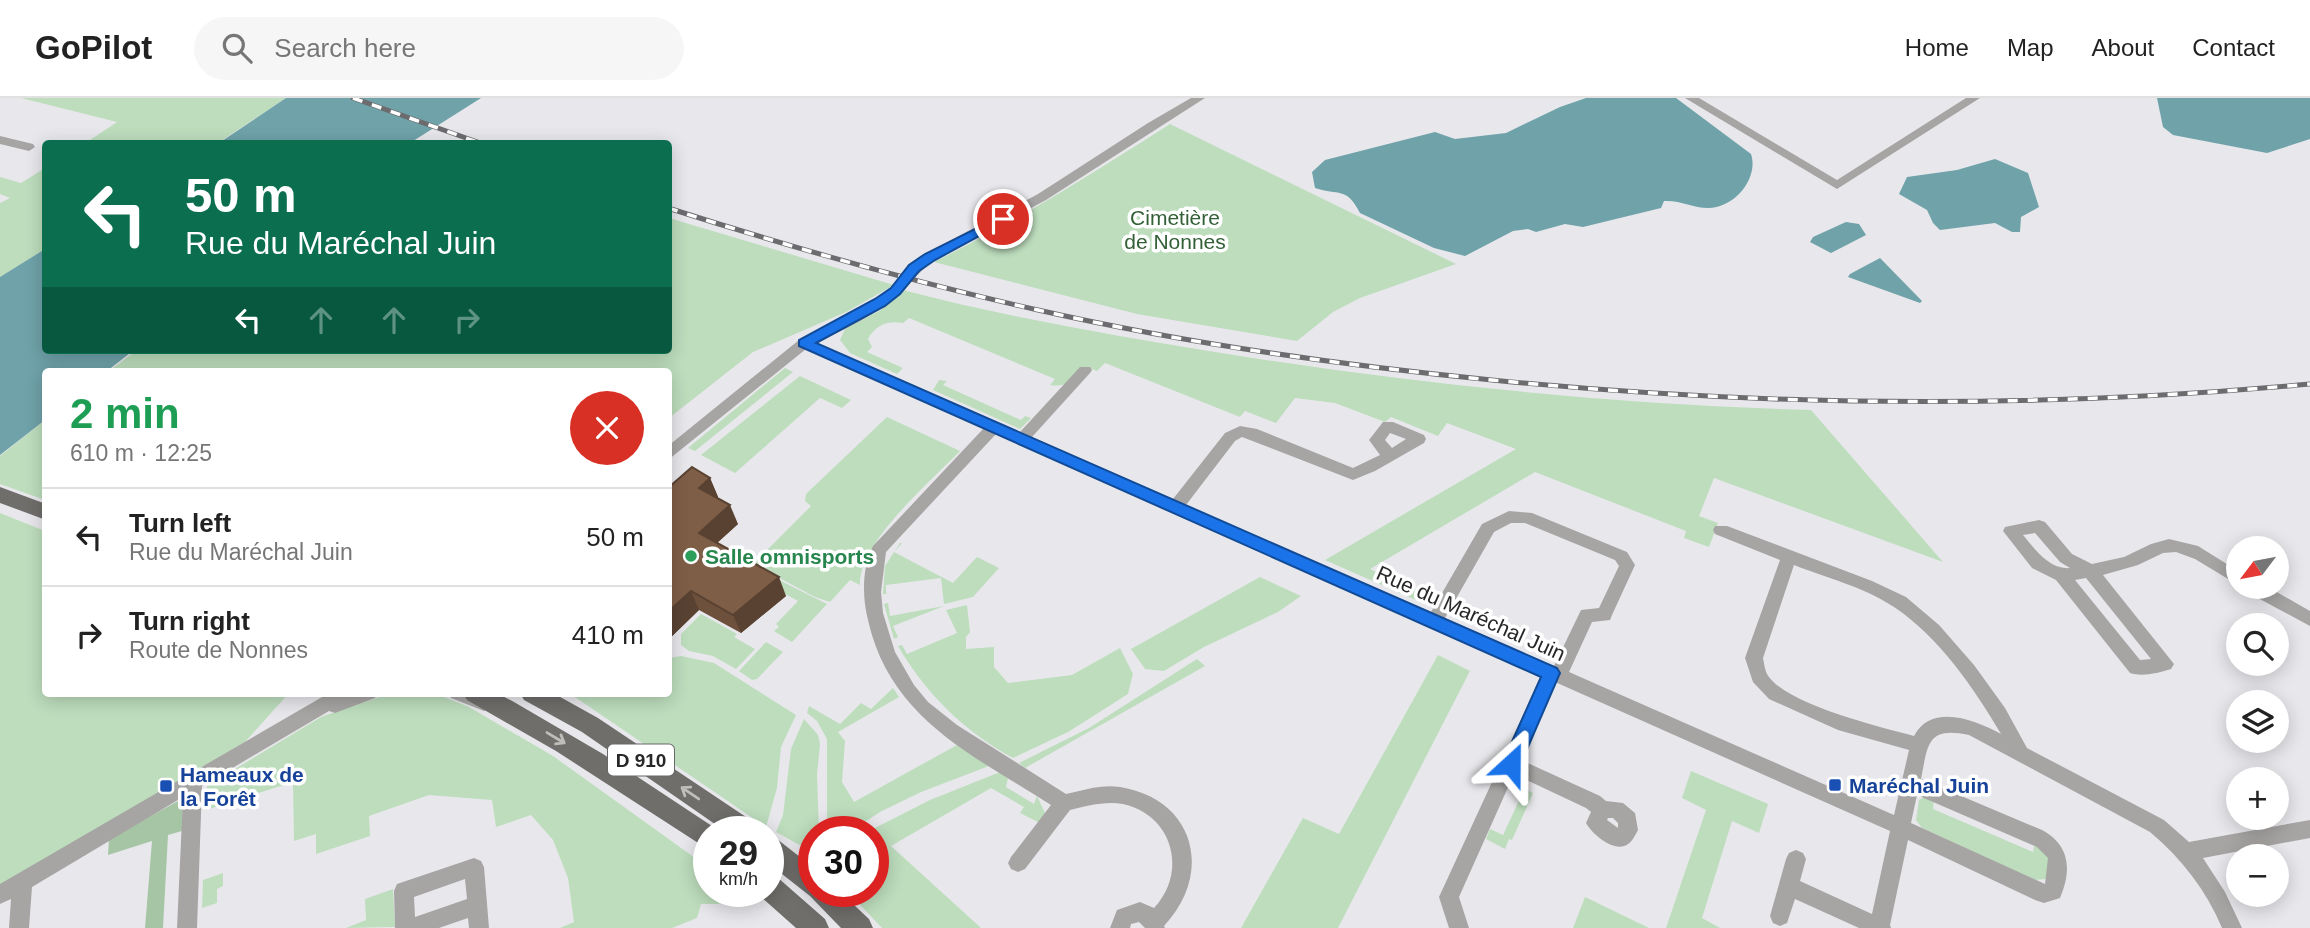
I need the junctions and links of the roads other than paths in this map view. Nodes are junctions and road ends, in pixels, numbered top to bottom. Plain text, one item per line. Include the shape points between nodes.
1 (1199, 98) edge
2 (1691, 98) edge
3 (1974, 98) edge
4 (0, 140) edge
5 (29, 147) dead end
6 (804, 343) junction
7 (1085, 370) dead end
8 (994, 427) junction
9 (1021, 439) junction
10 (672, 452) edge
11 (1389, 455) dead end
12 (0, 495) edge
13 (1176, 507) junction
14 (42, 511) edge
15 (1721, 530) dead end
16 (1789, 556) junction
17 (2090, 571) junction
18 (2226, 572) edge
19 (2062, 575) junction
20 (2274, 599) edge
21 (2310, 619) edge
22 (1434, 621) junction
23 (1555, 675) junction
24 (337, 697) edge
25 (359, 697) edge
26 (468, 697) edge
27 (483, 697) edge
28 (539, 697) edge
29 (313, 700) edge
30 (522, 717) junction
31 (284, 726) junction
32 (1919, 745) junction
33 (2020, 752) junction
34 (1511, 764) junction
35 (193, 781) junction
36 (1912, 784) junction
37 (1064, 803) junction
38 (1602, 810) dead end
39 (724, 816) edge
40 (693, 827) edge
41 (1903, 828) junction
42 (2310, 829) edge
43 (2186, 852) junction
44 (1796, 859) dead end
45 (784, 860) edge
46 (1018, 863) dead end
47 (798, 872) edge
48 (22, 882) junction
49 (1789, 886) junction
50 (0, 895) edge
51 (784, 900) edge
52 (477, 905) junction
53 (838, 907) edge
54 (1780, 916) dead end
55 (1155, 925) edge
56 (19, 928) edge
57 (187, 928) edge
58 (405, 928) edge
59 (412, 928) edge
60 (479, 928) edge
61 (816, 928) edge
62 (860, 928) edge
63 (1120, 928) edge
64 (1459, 928) edge
65 (1880, 928) edge
66 (2232, 928) edge

1 - 6 street via 1042,197 930,257 880,303
2 - 3 street via 1837,185
4 - 5 street
6 - 8 street, Rue du Maréchal Juin
6 - 10 street
7 - 9 street
8 - 9 street, Rue du Maréchal Juin
8 - 37 street via 880,550 871,590 874,615 890,662 923,708
9 - 13 street, Rue du Maréchal Juin
11 - 13 street via 1353,474 1240,432 1230,437
12 - 14 main road
13 - 22 street, Rue du Maréchal Juin
15 - 16 street
16 - 32 street via 1754,658 1759,677 1775,694 1844,725
16 - 33 street via 1872,588 1913,612 1991,701
17 - 18 street via 2134,560 2158,546 2177,546
17 - 19 street
17 - 19 street via 2066,558 2039,526 2011,531 2038,564
17 - 19 street via 2165,664 2136,668
20 - 21 street
22 - 23 street, Rue du Maréchal Juin
22 - 23 street via 1488,528 1509,517 1526,517 1621,556 1627,565 1604,615 1587,615
23 - 34 street
23 - 41 street, Rue du Maréchal Juin
24 - 31 street
25 - 31 street
26 - 30 street
27 - 30 main road, D 910
39 -> 28 main road, D 910 via 590,725
29 - 31 street
30 -> 40 main road, D 910
31 - 35 street
32 - 33 street via 1934,727 1958,724
32 - 36 street
33 - 43 street via 2142,816
34 - 38 street
34 - 64 street via 1450,897
35 - 48 street
35 - 57 street
36 - 41 street
36 - 41 street, Rue du Maréchal Juin via 2053,847 2059,861 2053,891 2035,891
37 - 46 street
37 - 55 street via 1122,795 1148,804 1168,821 1184,853 1184,877 1171,906
41 - 65 street
42 - 43 street
43 - 66 street via 2213,886
44 - 49 street
45 - 47 main road
48 - 50 street
48 - 56 street
49 - 54 street
49 - 65 street
51 - 61 main road
52 - 58 street via 474,867 404,891
52 - 59 street
52 - 60 street
53 - 62 main road
55 - 63 street via 1146,914 1135,912 1124,917

